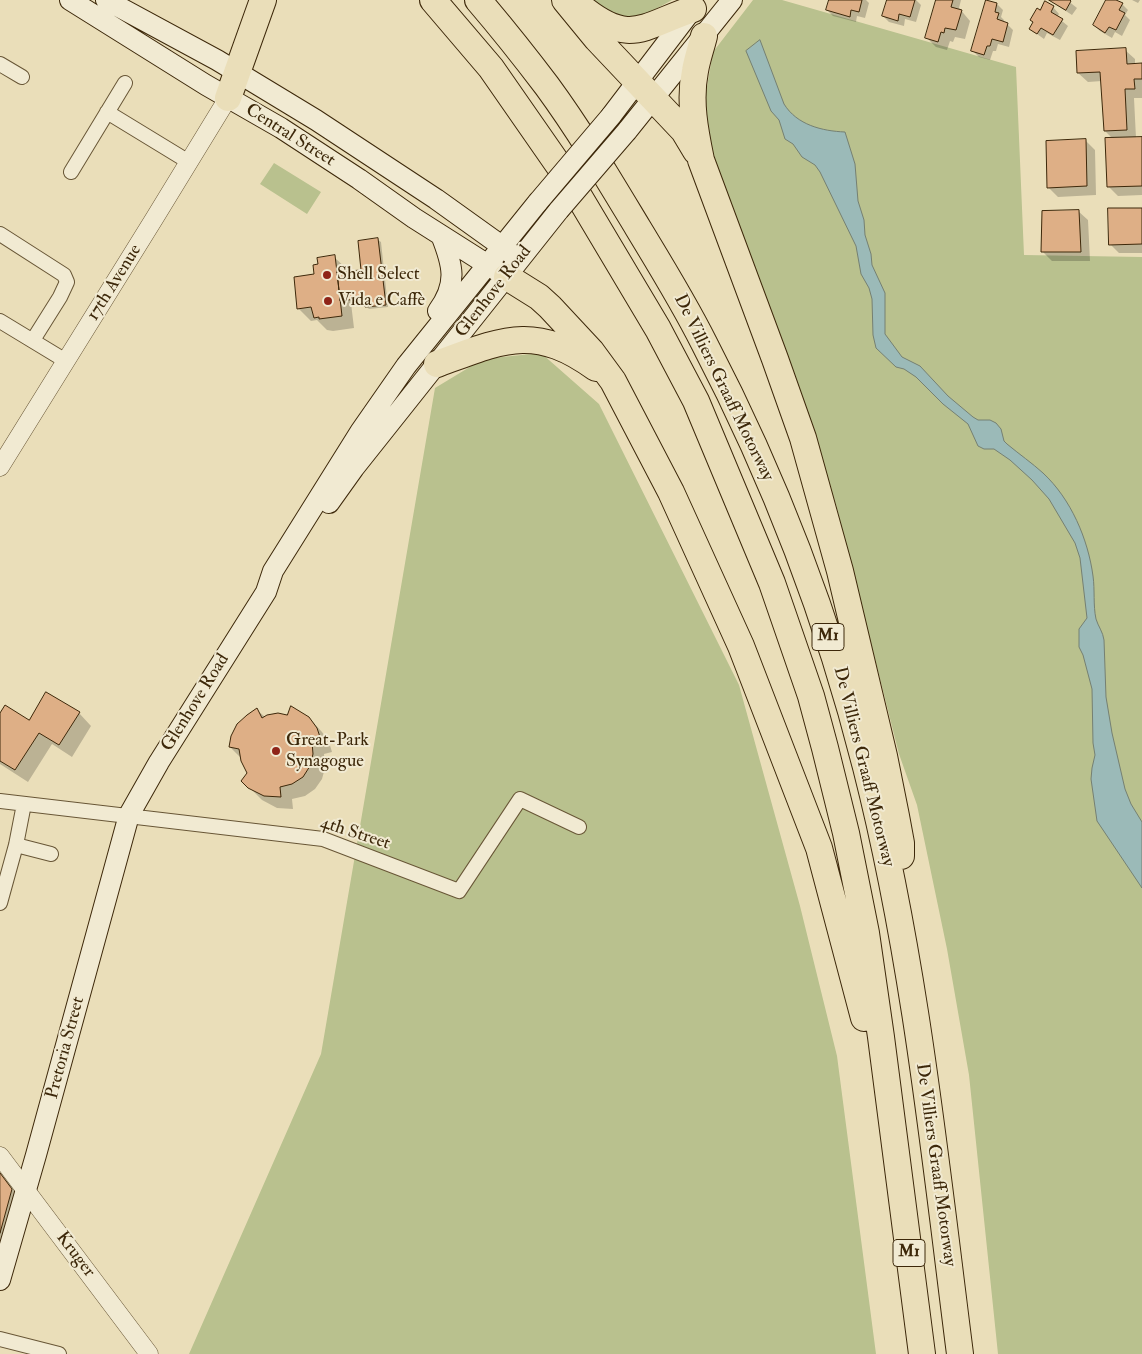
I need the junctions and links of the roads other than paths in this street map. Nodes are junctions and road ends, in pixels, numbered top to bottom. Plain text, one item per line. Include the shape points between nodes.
1 (70, 0) edge
2 (106, 0) edge
3 (263, 0) edge
4 (434, 0) edge
5 (478, 0) edge
6 (565, 0) edge
7 (573, 0) edge
8 (732, 0) edge
9 (697, 5) edge
10 (710, 29) junction
11 (0, 64) edge
12 (237, 72) junction
13 (22, 77) dead end
14 (125, 83) dead end
15 (645, 90) junction
16 (228, 98) junction
17 (107, 112) junction
18 (701, 160) junction
19 (189, 162) junction
20 (71, 172) dead end
21 (0, 234) edge
22 (441, 235) junction
23 (503, 246) junction
24 (504, 267) junction
25 (0, 321) edge
26 (33, 340) junction
27 (426, 340) junction
28 (66, 361) junction
29 (437, 364) junction
30 (613, 381) junction
31 (0, 467) edge
32 (266, 592) junction
33 (0, 801) edge
34 (24, 804) junction
35 (129, 815) junction
36 (579, 826) dead end
37 (16, 845) junction
38 (51, 854) dead end
39 (891, 878) junction
40 (0, 903) edge
41 (896, 1152) junction
42 (0, 1156) edge
43 (26, 1190) junction
44 (0, 1280) edge
45 (0, 1339) edge
46 (59, 1354) edge
47 (149, 1354) edge
48 (922, 1354) edge
49 (960, 1354) edge

1 - 16 main road, Central Street
2 - 12 main road, Central Street
3 - 12 highway
4 - 41 highway, M1 via 491,68 571,183 658,329 696,401 772,583 811,696 846,833 866,933
5 - 39 highway, De Villiers Graaff Motorway / M1 via 548,88 600,164 686,310 728,393 767,477 827,634 866,767
6 - 15 highway
7 - 9 highway via 602,22 624,30 650,27
8 - 10 main road, Glenhove Road
9 - 15 main road, Glenhove Road
10 - 15 main road, Glenhove Road
10 - 18 highway via 695,71 692,109
11 - 13 street
12 - 16 highway
12 - 23 main road, Central Street via 360,148
14 - 17 street
15 - 18 highway via 684,131
15 - 23 main road, Glenhove Road, bridge via 611,116
15 - 24 main road, Glenhove Road, bridge via 628,131
16 - 19 street, 17th Avenue
16 - 22 main road, Central Street
17 - 19 street
17 - 20 street
18 - 39 highway via 803,438 840,571 901,843 900,858
19 - 28 street, 17th Avenue
21 - 26 street via 64,274 67,282
22 - 24 main road, Central Street
22 - 27 main road via 452,277 447,298 429,327
23 - 24 main road, Glenhove Road
24 - 27 main road, Glenhove Road
24 - 29 main road, Glenhove Road
24 - 30 highway via 556,312
25 - 26 street
26 - 28 street
27 - 32 main road, Glenhove Road via 330,479 273,571
28 - 31 street, 17th Avenue
29 - 30 highway via 502,341 521,339 559,347 588,362
29 - 32 main road, Glenhove Road via 354,468 279,582
30 - 41 highway via 706,565 819,848 878,1070
32 - 35 main road, Glenhove Road
33 - 34 street, 4th Street
34 - 35 street, 4th Street
34 - 37 street
35 - 36 street, 4th Street via 323,839 459,891 520,799
35 - 43 main road, Pretoria Street
37 - 38 street
37 - 40 street
39 - 49 highway, De Villiers Graaff Motorway / M1 via 915,1013
41 - 48 highway, M1
42 - 43 street, Kruger
43 - 44 main road, Pretoria Street
43 - 47 street, Kruger
45 - 46 street

